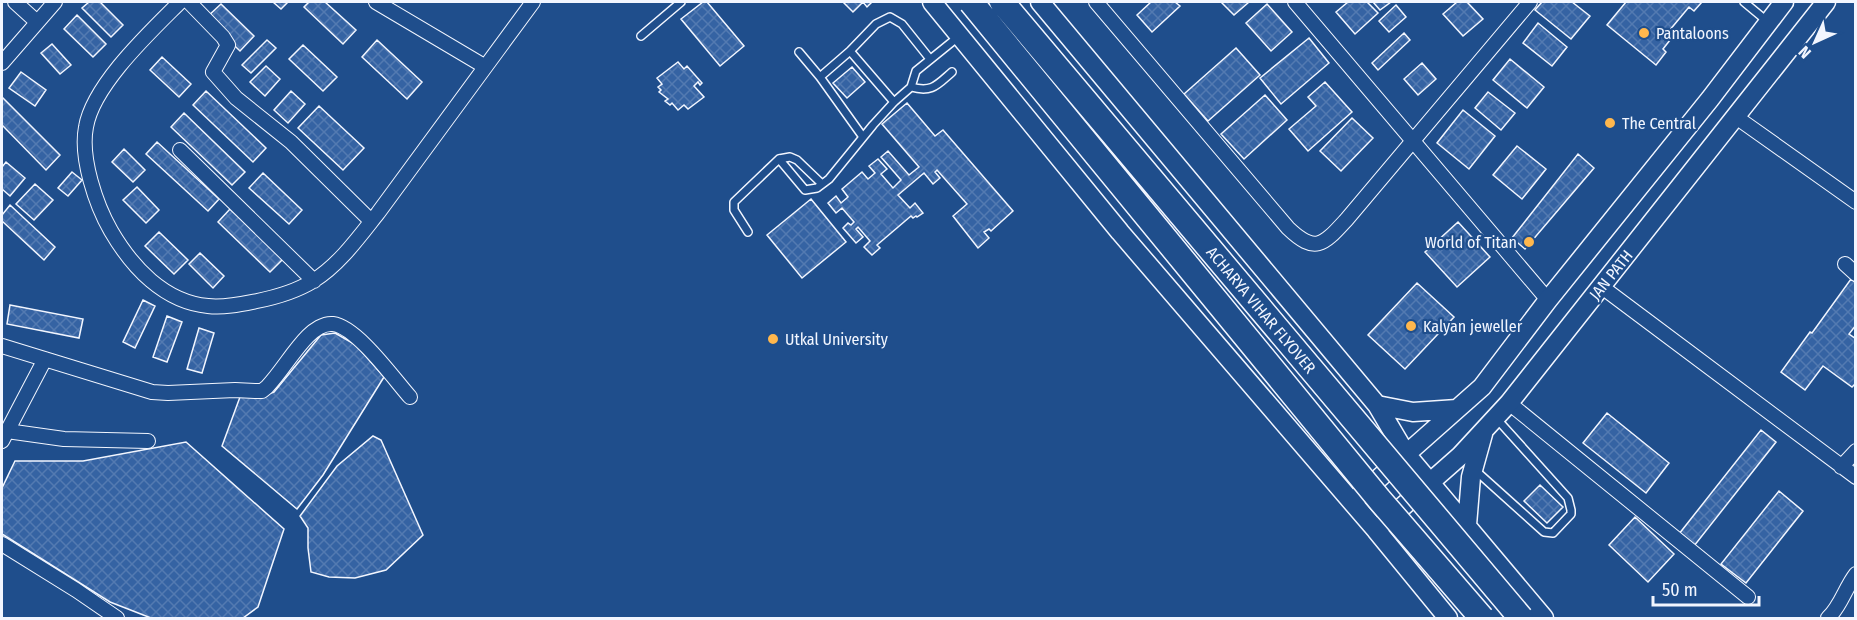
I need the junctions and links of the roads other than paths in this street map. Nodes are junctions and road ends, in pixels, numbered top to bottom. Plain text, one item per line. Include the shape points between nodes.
1 (15, 2) edge
2 (55, 2) edge
3 (180, 2) edge
4 (189, 2) edge
5 (376, 2) edge
6 (533, 2) edge
7 (681, 2) edge
8 (932, 2) edge
9 (971, 2) edge
10 (1002, 2) edge
11 (1040, 2) edge
12 (1096, 2) edge
13 (1295, 2) edge
14 (1530, 2) edge
15 (1744, 2) edge
16 (1826, 2) edge
17 (1779, 3) edge
18 (37, 22) junction
19 (1768, 22) junction
20 (959, 35) junction
21 (641, 36) dead end
22 (850, 51) junction
23 (799, 52) dead end
24 (930, 59) junction
25 (2, 63) edge
26 (484, 66) junction
27 (952, 72) dead end
28 (820, 77) junction
29 (911, 87) junction
30 (894, 102) junction
31 (1736, 117) junction
32 (863, 137) junction
33 (1414, 140) junction
34 (180, 150) dead end
35 (779, 159) junction
36 (822, 184) junction
37 (1856, 202) edge
38 (371, 221) junction
39 (748, 232) dead end
40 (1845, 264) dead end
41 (1856, 274) edge
42 (314, 281) junction
43 (1602, 287) junction
44 (1548, 300) junction
45 (2, 346) edge
46 (45, 359) junction
47 (410, 397) dead end
48 (1509, 403) junction
49 (1377, 405) junction
50 (1457, 409) junction
51 (1496, 418) junction
52 (1483, 432) junction
53 (4, 436) edge
54 (148, 441) dead end
55 (1856, 451) edge
56 (1406, 454) junction
57 (1841, 467) junction
58 (1473, 469) junction
59 (1856, 477) edge
60 (1430, 482) junction
61 (1352, 503) junction
62 (1467, 525) junction
63 (1376, 530) junction
64 (2, 544) edge
65 (1856, 574) edge
66 (1748, 597) dead end
67 (117, 618) edge
68 (1448, 618) edge
69 (1482, 618) edge
70 (1521, 618) edge
71 (1544, 618) edge
72 (1828, 618) edge

1 - 18 street
2 - 18 street
3 - 42 street via 111,77 92,107 84,146 104,219 139,270 179,299 208,306 240,304 279,297
4 - 38 street via 228,45 213,72 236,98 291,142
5 - 26 street
6 - 26 street
7 - 21 lane
8 - 20 street
9 - 69 highway, ACHARYA VIHAR FLYOVER, bridge via 1379,499
10 - 70 highway, ACHARYA VIHAR FLYOVER, bridge
11 - 49 street
12 - 33 street via 1301,241 1314,245 1325,242
13 - 33 street
14 - 33 street
15 - 19 lane
16 - 31 street, JAN PATH
17 - 19 street, JAN PATH
18 - 25 street
19 - 44 street, JAN PATH
20 - 24 lane
20 - 61 street via 1120,232
22 - 24 lane via 876,24 890,17 902,24
22 - 28 lane
22 - 30 lane
23 - 28 lane
24 - 29 lane via 916,71
26 - 38 street
27 - 29 lane via 927,90
28 - 32 lane
29 - 30 lane
30 - 32 lane
31 - 37 street
31 - 43 street, JAN PATH
32 - 36 lane
33 - 44 street
34 - 42 street
35 - 36 lane via 797,160
35 - 36 lane via 805,190
35 - 39 lane via 734,201 734,210
38 - 42 street via 353,245
40 - 41 street
43 - 48 street, JAN PATH
43 - 57 street
44 - 50 street, JAN PATH via 1482,387
45 - 46 street
46 - 47 street via 152,392 262,391 309,335 333,324 358,339
46 - 53 street
48 - 51 street, JAN PATH
48 - 66 street
49 - 50 street via 1413,412
49 - 56 street
50 - 56 street, JAN PATH
51 - 52 street, JAN PATH
51 - 58 lane via 1568,498 1570,514 1553,533 1544,532
52 - 58 street
52 - 60 street, JAN PATH
53 - 54 street
55 - 57 street
56 - 60 street
56 - 61 street, JAN PATH
57 - 59 street
58 - 62 street
60 - 62 street
60 - 63 street, JAN PATH
61 - 63 street
62 - 71 street
63 - 68 street
64 - 67 street
65 - 72 street

